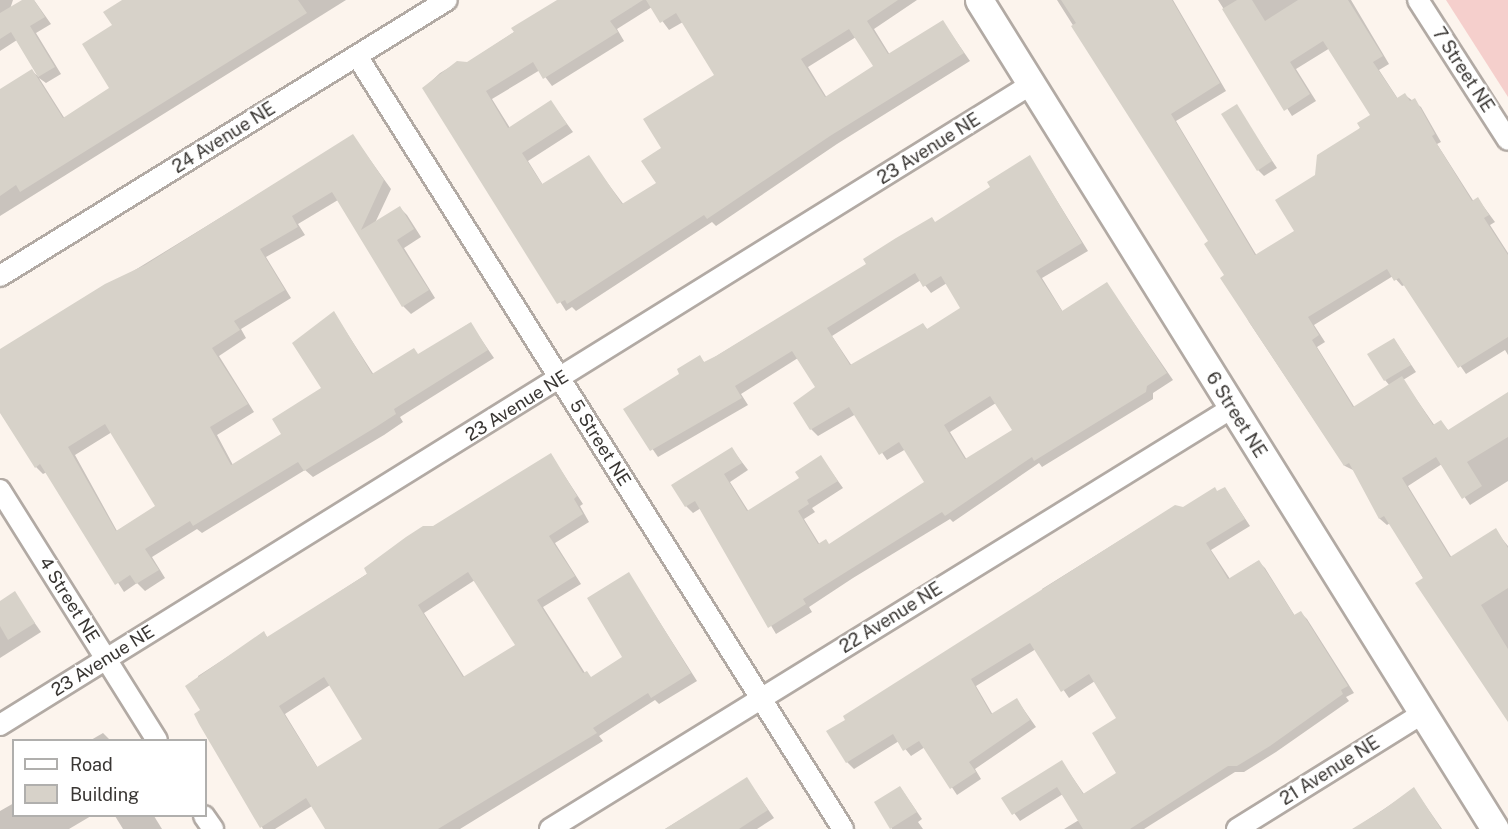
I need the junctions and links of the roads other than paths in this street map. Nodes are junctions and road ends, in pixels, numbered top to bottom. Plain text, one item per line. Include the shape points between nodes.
1 (447, 0) edge
2 (979, 0) edge
3 (1418, 0) edge
4 (357, 56) junction
5 (1032, 84) junction
6 (1508, 140) edge
7 (0, 276) edge
8 (561, 379) junction
9 (1232, 408) junction
10 (0, 490) edge
11 (106, 658) junction
12 (760, 698) junction
13 (1423, 713) junction
14 (0, 725) edge
15 (156, 739) edge
16 (550, 829) edge
17 (843, 829) edge
18 (1237, 829) edge
19 (1495, 829) edge

1 - 4 street, 24 Avenue NE
2 - 5 street, 6 Street NE
3 - 6 street, 7 Street NE
4 - 7 street, 24 Avenue NE
4 - 8 street, 5 Street NE
5 - 8 street, 23 Avenue NE
5 - 9 street, 6 Street NE
8 - 11 street, 23 Avenue NE
8 - 12 street, 5 Street NE
9 - 12 street, 22 Avenue NE
9 - 13 street, 6 Street NE
10 - 11 street, 4 Street NE
11 - 14 street, 23 Avenue NE
11 - 15 street, 4 Street NE
12 - 16 street, 22 Avenue NE
12 - 17 street, 5 Street NE
13 - 18 street, 21 Avenue NE
13 - 19 street, 6 Street NE

